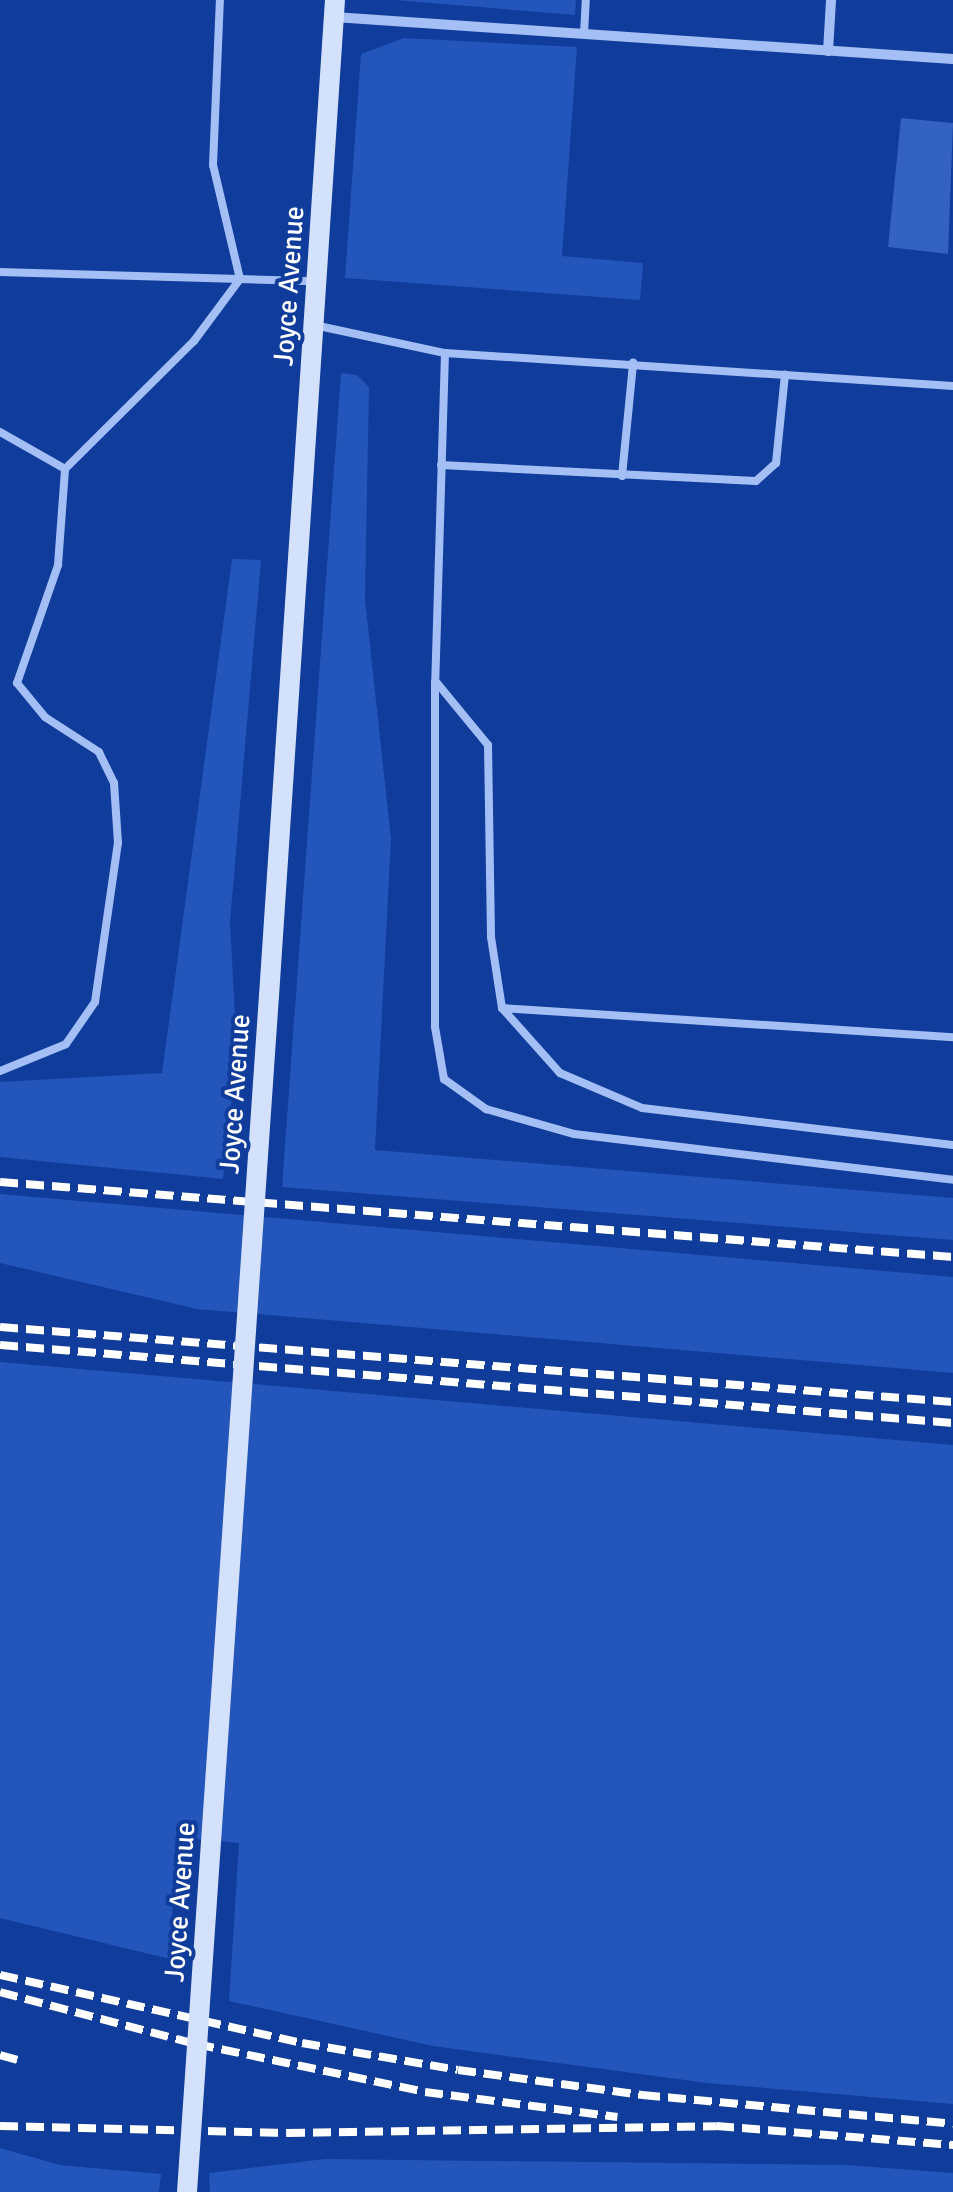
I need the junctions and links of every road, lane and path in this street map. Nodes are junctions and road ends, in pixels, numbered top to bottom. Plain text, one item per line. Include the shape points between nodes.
1 (220, 0) edge
2 (586, 0) edge
3 (831, 0) edge
4 (335, 9) edge
5 (584, 34) junction
6 (828, 50) junction
7 (953, 59) edge
8 (0, 272) edge
9 (240, 279) junction
10 (316, 281) junction
11 (314, 324) junction
12 (445, 353) junction
13 (633, 363) junction
14 (785, 374) junction
15 (953, 386) edge
16 (0, 432) edge
17 (441, 466) junction
18 (64, 469) junction
19 (622, 476) junction
20 (435, 682) junction
21 (502, 1008) junction
22 (953, 1037) edge
23 (0, 1071) edge
24 (953, 1145) edge
25 (953, 1180) edge
26 (187, 2192) edge

1 - 9 lane via 213,165
2 - 5 lane
3 - 6 street
4 - 5 street
4 - 10 street, Joyce Avenue
5 - 6 street
6 - 7 street
8 - 9 lane
9 - 10 lane
9 - 18 lane via 194,341
10 - 11 street, Joyce Avenue
11 - 12 lane
11 - 26 street, Joyce Avenue, bridge
12 - 13 lane
12 - 17 lane
13 - 14 lane
13 - 19 lane
14 - 15 lane
14 - 19 lane via 776,463 756,480
16 - 18 lane
17 - 19 lane
17 - 20 lane
18 - 23 lane via 58,564 16,683 44,717 99,752 114,783 118,843 94,1002 66,1044
20 - 21 lane via 488,745 491,936
20 - 25 lane via 435,1027 444,1079 486,1109 574,1134
21 - 22 lane
21 - 24 lane via 560,1073 642,1108

